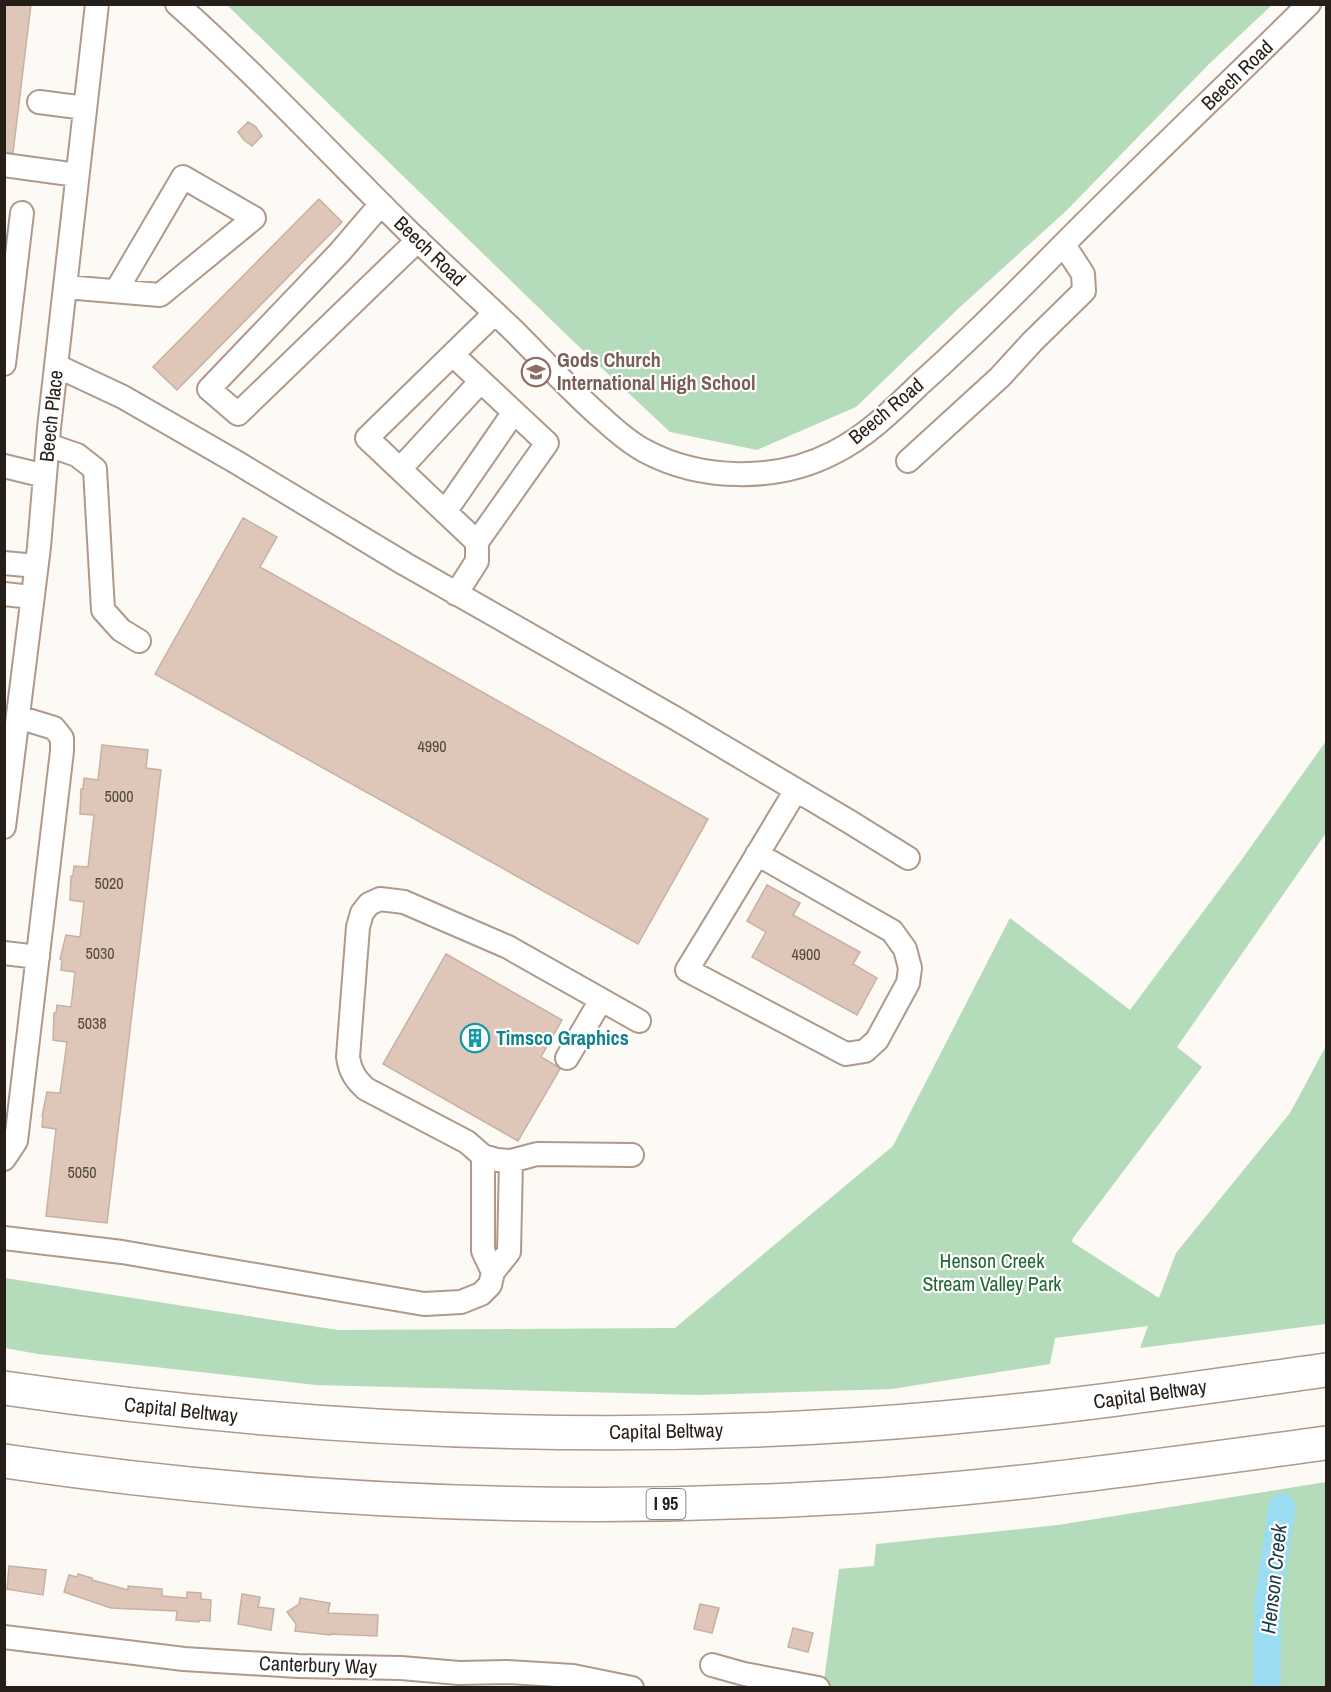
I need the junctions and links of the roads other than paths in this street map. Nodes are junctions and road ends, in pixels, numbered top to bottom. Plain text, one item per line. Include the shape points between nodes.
1 (177, 4) edge
2 (1309, 4) edge
3 (92, 5) edge
4 (39, 102) dead end
5 (85, 108) junction
6 (4, 165) edge
7 (77, 175) junction
8 (381, 204) junction
9 (22, 213) dead end
10 (418, 240) junction
11 (1064, 245) junction
12 (65, 287) junction
13 (116, 291) junction
14 (495, 313) junction
15 (453, 355) junction
16 (4, 364) edge
17 (57, 366) junction
18 (481, 381) junction
19 (514, 412) junction
20 (48, 445) junction
21 (908, 461) dead end
22 (4, 466) edge
23 (400, 469) junction
24 (45, 476) junction
25 (445, 512) junction
26 (477, 542) junction
27 (4, 562) edge
28 (36, 566) junction
29 (4, 594) edge
30 (456, 594) junction
31 (32, 597) junction
32 (139, 641) dead end
33 (18, 717) junction
34 (796, 789) junction
35 (4, 827) edge
36 (758, 854) junction
37 (908, 858) dead end
38 (4, 952) edge
39 (38, 957) junction
40 (601, 1000) junction
41 (639, 1022) dead end
42 (567, 1058) dead end
43 (632, 1155) dead end
44 (483, 1156) junction
45 (4, 1159) edge
46 (511, 1161) junction
47 (4, 1238) edge
48 (493, 1272) junction
49 (1326, 1370) edge
50 (4, 1388) edge
51 (1326, 1443) edge
52 (4, 1461) edge
53 (4, 1637) edge
54 (712, 1665) dead end
55 (632, 1688) edge
56 (818, 1688) edge

1 - 8 street, Beech Road
2 - 11 street, Beech Road
3 - 5 street, Beech Place
4 - 5 street
5 - 7 street, Beech Place
6 - 7 street
7 - 12 street, Beech Place
8 - 10 street, Beech Road
8 - 10 street via 209,389 238,414
9 - 16 street
10 - 14 street, Beech Road
11 - 14 street, Beech Road via 992,318 869,431 834,453 770,473 734,475 699,470 644,451 588,406
11 - 21 street via 1083,274 1084,291 1000,377
12 - 13 street
12 - 17 street, Beech Place
13 - 13 street via 160,295 254,218 183,177
14 - 15 street
15 - 18 street
15 - 23 street via 368,438
17 - 20 street, Beech Place
17 - 30 street via 133,403
18 - 19 street
18 - 23 street
19 - 25 street
19 - 26 street via 547,443
20 - 24 street, Beech Place
20 - 32 street via 77,454 95,469 103,610 121,630
22 - 24 street
23 - 25 street
24 - 28 street, Beech Place
25 - 26 street
26 - 30 street via 477,561
27 - 28 street
28 - 31 street, Beech Place
29 - 31 street
30 - 34 street
31 - 33 street, Beech Place
33 - 35 street, Beech Place
33 - 39 street via 54,728 62,738
34 - 36 street
34 - 37 street
36 - 36 street via 687,970 846,1054 865,1051 877,1040 908,983 910,968 905,949 892,931
38 - 39 street
39 - 45 street via 16,1141
40 - 41 street
40 - 42 street
40 - 44 street via 508,947 404,902 380,899 362,913 349,1035 350,1070 366,1089 467,1142
43 - 46 street via 537,1154
44 - 46 street
44 - 48 street via 483,1251
46 - 48 street via 509,1252
47 - 48 street via 122,1252 424,1304 461,1302 481,1294 490,1285
49 - 50 highway, Capital Beltway via 942,1418 682,1432 536,1433 304,1422
51 - 52 highway, I 95 via 938,1490 679,1504 299,1494
53 - 55 street, Canterbury Way via 184,1659 562,1675
54 - 56 street

